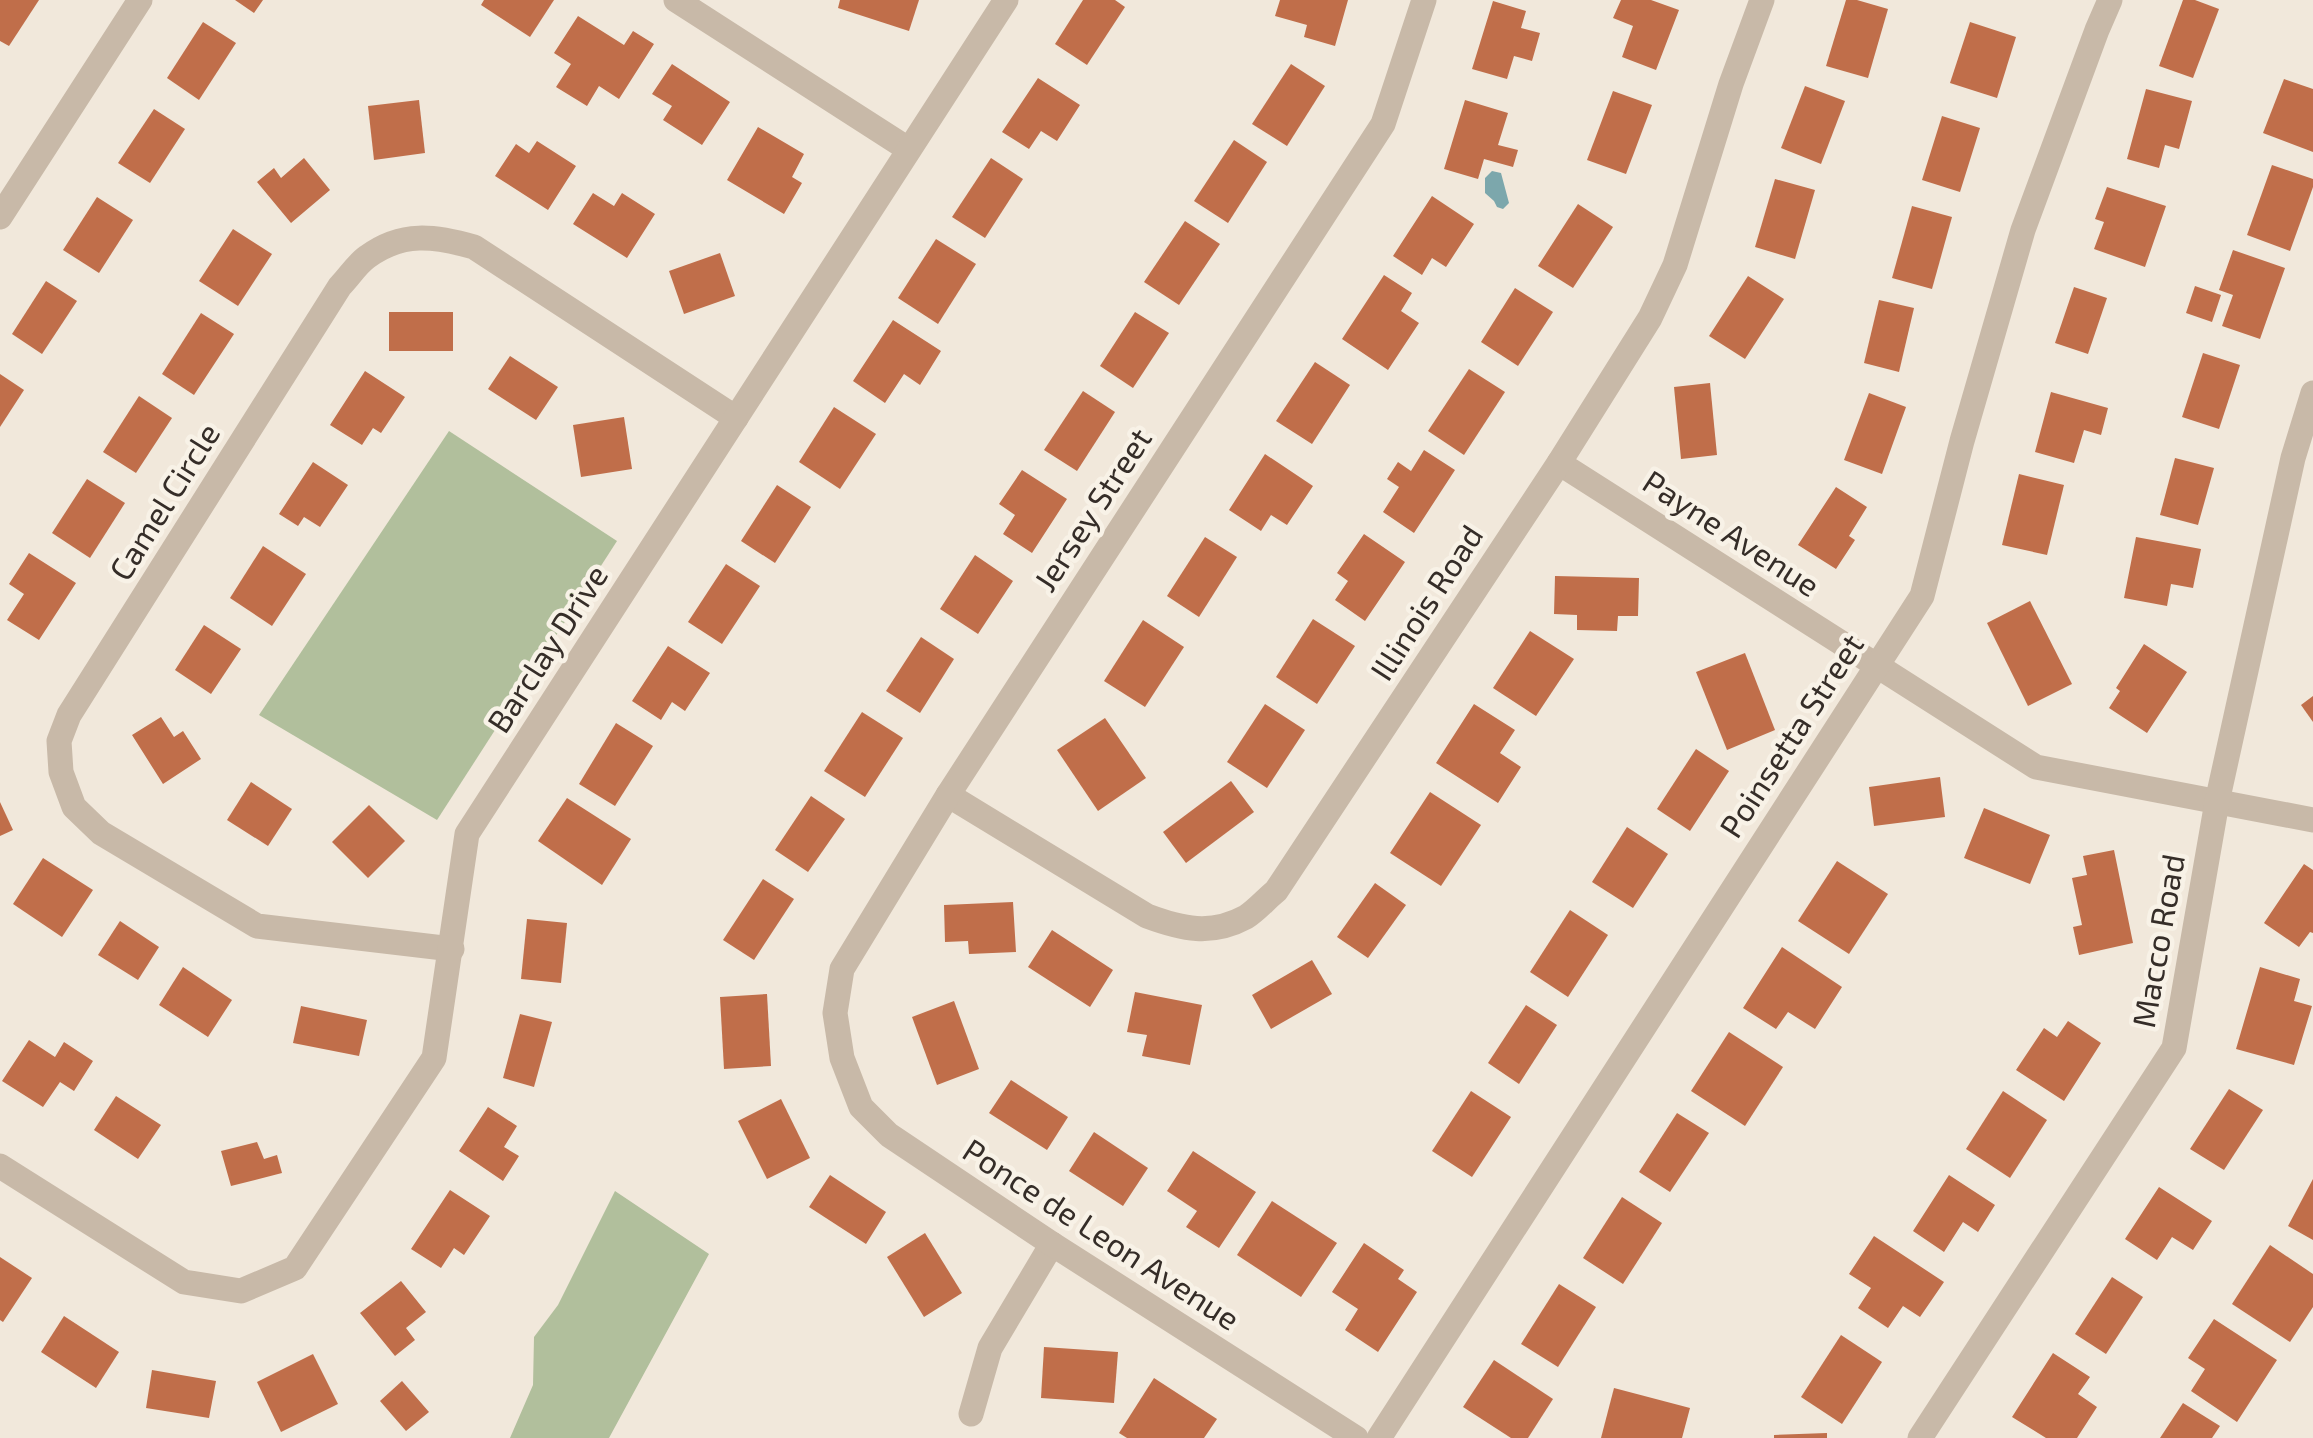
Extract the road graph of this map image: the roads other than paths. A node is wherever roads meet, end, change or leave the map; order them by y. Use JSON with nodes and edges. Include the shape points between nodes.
{"nodes":[{"id":1,"x":140,"y":0,"type":"edge"},
{"id":2,"x":676,"y":0,"type":"edge"},
{"id":3,"x":1006,"y":0,"type":"edge"},
{"id":4,"x":1424,"y":0,"type":"edge"},
{"id":5,"x":1762,"y":0,"type":"edge"},
{"id":6,"x":2110,"y":0,"type":"edge"},
{"id":7,"x":908,"y":149,"type":"junction"},
{"id":8,"x":0,"y":218,"type":"edge"},
{"id":9,"x":2313,"y":392,"type":"edge"},
{"id":10,"x":736,"y":418,"type":"junction"},
{"id":11,"x":1559,"y":462,"type":"junction"},
{"id":12,"x":1876,"y":665,"type":"junction"},
{"id":13,"x":948,"y":795,"type":"junction"},
{"id":14,"x":2217,"y":802,"type":"junction"},
{"id":15,"x":2313,"y":820,"type":"edge"},
{"id":16,"x":452,"y":948,"type":"junction"},
{"id":17,"x":842,"y":1058,"type":"joint"},
{"id":18,"x":0,"y":1166,"type":"edge"},
{"id":19,"x":1052,"y":1244,"type":"junction"},
{"id":20,"x":971,"y":1414,"type":"dead end"},
{"id":21,"x":1356,"y":1438,"type":"edge"},
{"id":22,"x":1379,"y":1438,"type":"edge"},
{"id":23,"x":1920,"y":1438,"type":"edge"}],
"edges":[{"from":1,"to":8,"type":"street"},
{"from":2,"to":7,"type":"street"},
{"from":3,"to":7,"type":"street","name":"Barclay Drive"},
{"from":4,"to":13,"type":"street","name":"Jersey Street","via":[[1382,124]]},
{"from":5,"to":11,"type":"street","name":"Illinois Road","via":[[1675,266]]},
{"from":6,"to":12,"type":"street","name":"Poinsetta Street","via":[[2023,230],[1922,596]]},
{"from":7,"to":10,"type":"street","name":"Barclay Drive"},
{"from":9,"to":14,"type":"street","name":"Macco Road"},
{"from":10,"to":16,"type":"street","name":"Barclay Drive","via":[[467,834]]},
{"from":10,"to":16,"type":"street","name":"Camel Circle","via":[[474,247],[402,238],[367,257],[340,286],[69,714],[59,741],[61,772],[74,806],[101,833],[257,926]]},
{"from":11,"to":12,"type":"street","name":"Payne Avenue"},
{"from":11,"to":13,"type":"street","name":"Illinois Road","via":[[1276,891],[1247,916],[1211,930],[1147,916]]},
{"from":12,"to":14,"type":"street","name":"Payne Avenue","via":[[2036,767]]},
{"from":12,"to":22,"type":"street","name":"Poinsetta Street"},
{"from":13,"to":17,"type":"street","name":"Jersey Street","via":[[842,969],[835,1012]]},
{"from":14,"to":15,"type":"street","name":"Payne Avenue"},
{"from":14,"to":23,"type":"street","name":"Macco Road","via":[[2174,1048]]},
{"from":16,"to":18,"type":"street","name":"Barclay Drive","via":[[434,1058],[295,1268],[241,1291],[184,1282]]},
{"from":17,"to":19,"type":"street","name":"Ponce de Leon Avenue","via":[[861,1106],[889,1135]]},
{"from":19,"to":20,"type":"street","via":[[990,1348]]},
{"from":19,"to":21,"type":"street","name":"Ponce de Leon Avenue"}]}
